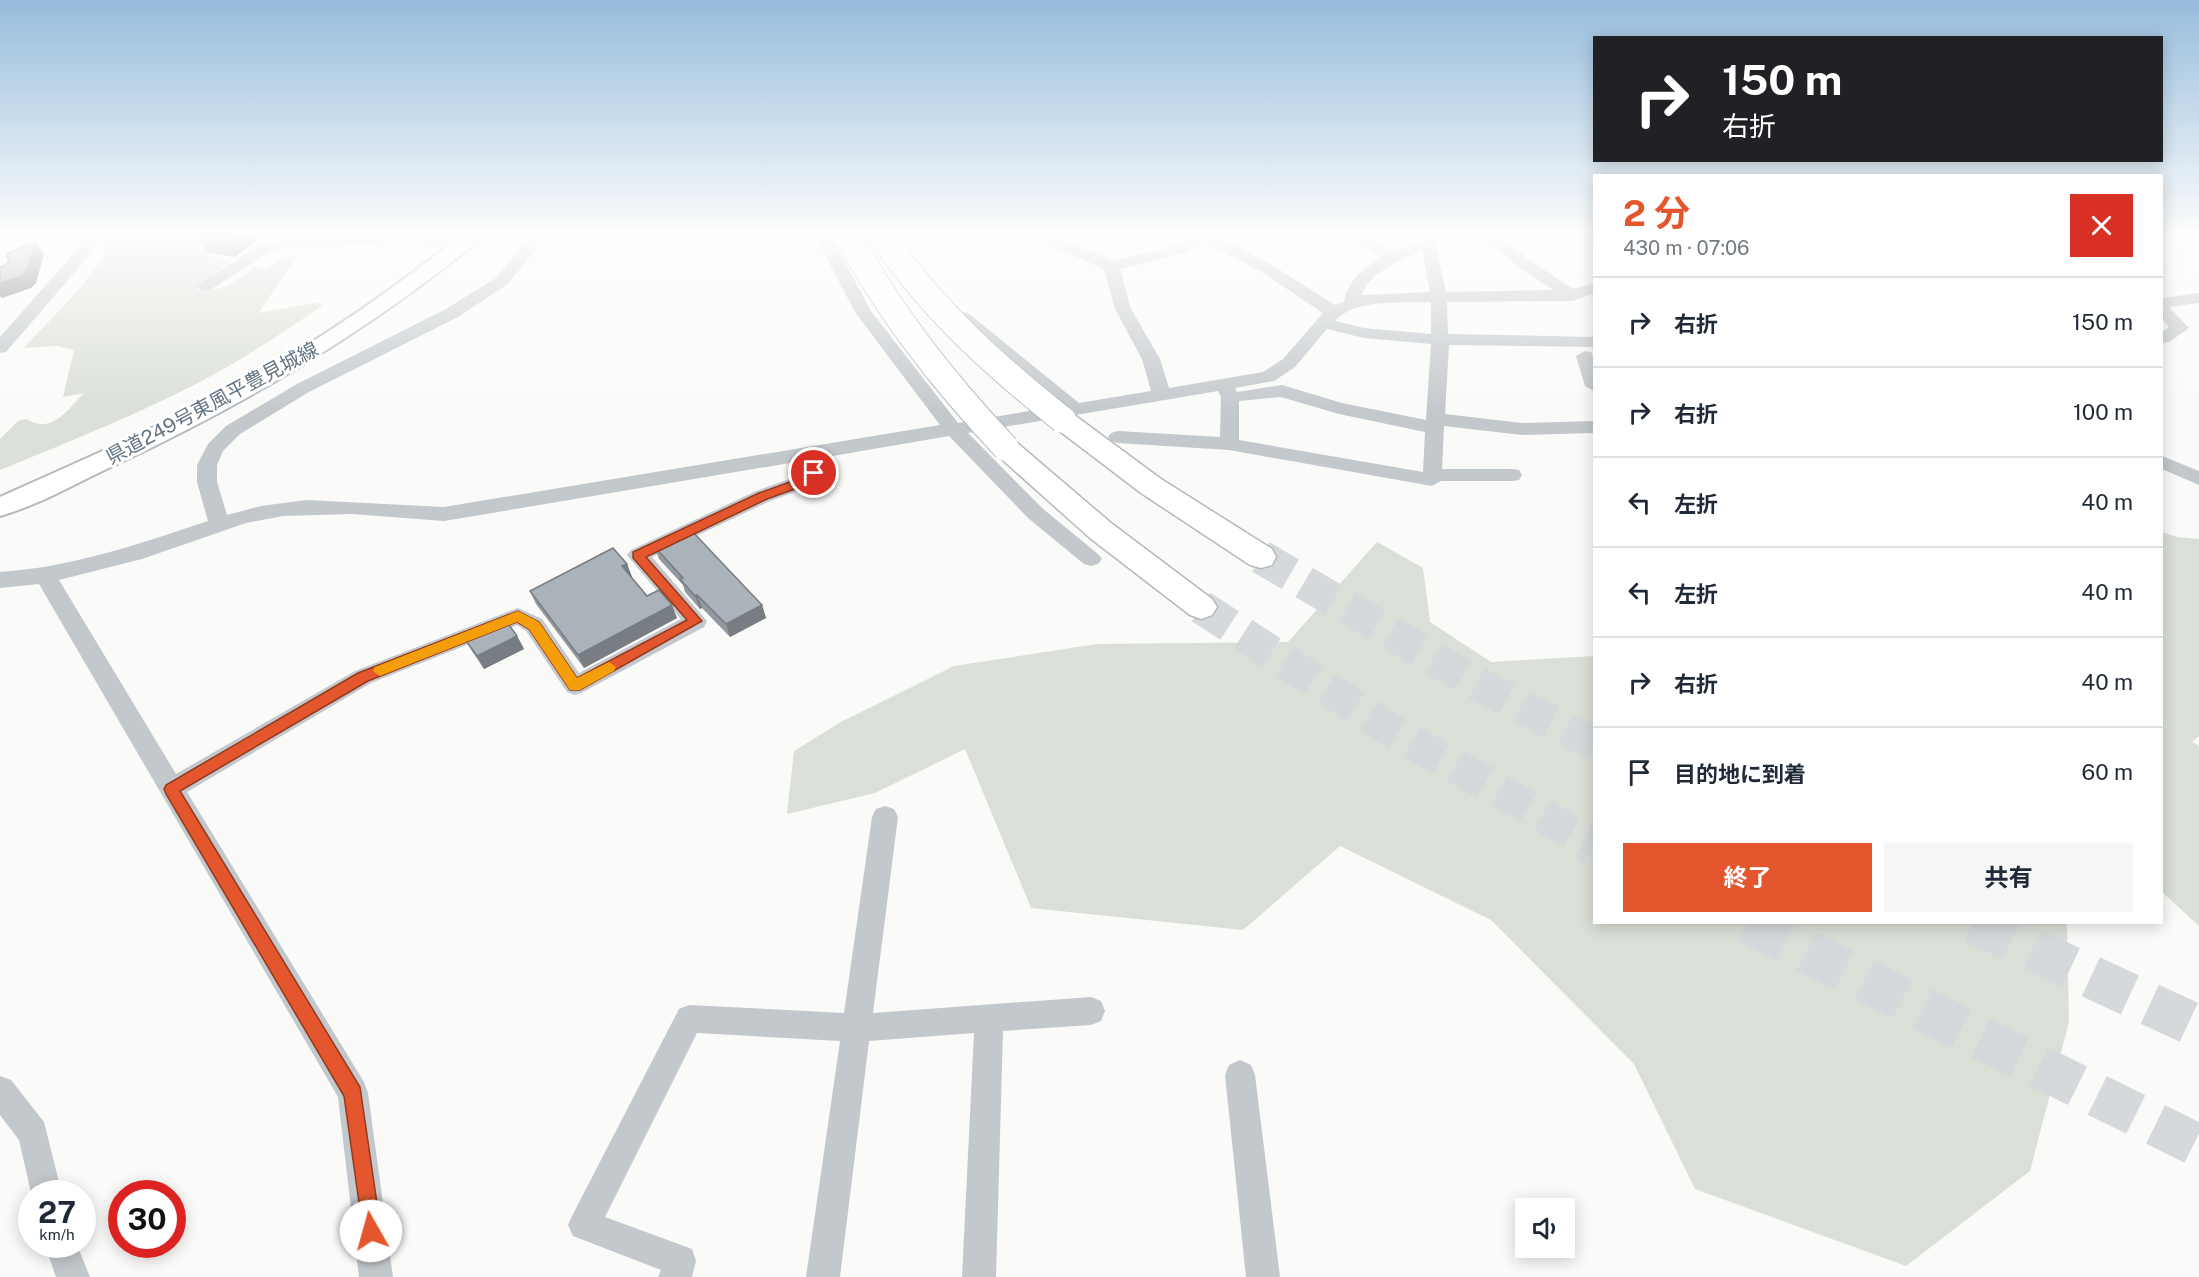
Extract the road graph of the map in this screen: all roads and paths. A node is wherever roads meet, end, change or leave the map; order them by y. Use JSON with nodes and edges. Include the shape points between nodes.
{"nodes":[{"id":1,"x":48,"y":294,"type":"edge"},
{"id":2,"x":372,"y":294,"type":"edge"},
{"id":3,"x":397,"y":294,"type":"edge"},
{"id":4,"x":482,"y":294,"type":"edge"},
{"id":5,"x":853,"y":294,"type":"edge"},
{"id":6,"x":880,"y":294,"type":"edge"},
{"id":7,"x":926,"y":294,"type":"edge"},
{"id":8,"x":935,"y":294,"type":"edge"},
{"id":9,"x":1119,"y":294,"type":"edge"},
{"id":10,"x":1298,"y":294,"type":"edge"},
{"id":11,"x":1355,"y":294,"type":"edge"},
{"id":12,"x":1439,"y":294,"type":"edge"},
{"id":13,"x":1575,"y":294,"type":"edge"},
{"id":14,"x":1570,"y":295,"type":"junction"},
{"id":15,"x":1439,"y":297,"type":"junction"},
{"id":16,"x":2197,"y":301,"type":"edge"},
{"id":17,"x":1593,"y":303,"type":"edge"},
{"id":18,"x":2163,"y":303,"type":"edge"},
{"id":19,"x":1352,"y":304,"type":"junction"},
{"id":20,"x":2163,"y":311,"type":"edge"},
{"id":21,"x":1328,"y":317,"type":"junction"},
{"id":22,"x":1440,"y":337,"type":"junction"},
{"id":23,"x":2163,"y":338,"type":"dead end"},
{"id":24,"x":0,"y":348,"type":"edge"},
{"id":25,"x":1590,"y":349,"type":"edge"},
{"id":26,"x":1593,"y":380,"type":"edge"},
{"id":27,"x":1227,"y":391,"type":"junction"},
{"id":28,"x":1162,"y":396,"type":"junction"},
{"id":29,"x":1069,"y":415,"type":"junction"},
{"id":30,"x":1435,"y":423,"type":"junction"},
{"id":31,"x":1593,"y":427,"type":"edge"},
{"id":32,"x":953,"y":429,"type":"junction"},
{"id":33,"x":1118,"y":437,"type":"dead end"},
{"id":34,"x":1229,"y":444,"type":"junction"},
{"id":35,"x":810,"y":452,"type":"junction"},
{"id":36,"x":2163,"y":462,"type":"edge"},
{"id":37,"x":1433,"y":475,"type":"junction"},
{"id":38,"x":1512,"y":475,"type":"dead end"},
{"id":39,"x":2199,"y":479,"type":"edge"},
{"id":40,"x":0,"y":488,"type":"edge"},
{"id":41,"x":0,"y":507,"type":"edge"},
{"id":42,"x":219,"y":523,"type":"junction"},
{"id":43,"x":1261,"y":557,"type":"tunnel mouth"},
{"id":44,"x":1091,"y":559,"type":"dead end"},
{"id":45,"x":45,"y":576,"type":"junction"},
{"id":46,"x":0,"y":580,"type":"edge"},
{"id":47,"x":1201,"y":607,"type":"tunnel mouth"},
{"id":48,"x":171,"y":789,"type":"junction"},
{"id":49,"x":885,"y":817,"type":"dead end"},
{"id":50,"x":1091,"y":1011,"type":"dead end"},
{"id":51,"x":989,"y":1018,"type":"junction"},
{"id":52,"x":855,"y":1028,"type":"junction"},
{"id":53,"x":1240,"y":1075,"type":"dead end"},
{"id":54,"x":0,"y":1091,"type":"edge"},
{"id":55,"x":43,"y":1180,"type":"edge"},
{"id":56,"x":66,"y":1258,"type":"edge"},
{"id":57,"x":73,"y":1277,"type":"edge"},
{"id":58,"x":376,"y":1277,"type":"edge"},
{"id":59,"x":675,"y":1277,"type":"edge"},
{"id":60,"x":823,"y":1277,"type":"edge"},
{"id":61,"x":979,"y":1277,"type":"edge"},
{"id":62,"x":1263,"y":1277,"type":"edge"}],
"edges":[{"from":1,"to":24,"type":"street"},
{"from":2,"to":40,"type":"main road","name":"県道249号東風平豊見城線","via":[[228,383]]},
{"from":3,"to":41,"type":"main road","name":"県道249号東風平豊見城線","via":[[286,367],[203,412]]},
{"from":4,"to":42,"type":"street","via":[[452,313],[303,388],[233,430],[215,448],[207,465],[207,482]]},
{"from":5,"to":32,"type":"street","via":[[863,312]]},
{"from":6,"to":47,"type":"highway","bridge":true,"via":[[907,336],[1006,448],[1078,512]]},
{"from":7,"to":29,"type":"highway","bridge":true,"via":[[1018,384]]},
{"from":8,"to":29,"type":"street"},
{"from":9,"to":28,"type":"street","via":[[1151,359]]},
{"from":10,"to":21,"type":"street"},
{"from":11,"to":19,"type":"street"},
{"from":12,"to":15,"type":"street"},
{"from":13,"to":14,"type":"street"},
{"from":14,"to":15,"type":"street"},
{"from":14,"to":17,"type":"street"},
{"from":15,"to":19,"type":"street","via":[[1369,298]]},
{"from":15,"to":22,"type":"street"},
{"from":16,"to":18,"type":"street"},
{"from":19,"to":21,"type":"street"},
{"from":20,"to":23,"type":"street","via":[[2180,328]]},
{"from":21,"to":22,"type":"street","via":[[1364,333],[1418,339]]},
{"from":21,"to":27,"type":"street","via":[[1289,363],[1268,377]]},
{"from":22,"to":25,"type":"street"},
{"from":22,"to":30,"type":"street"},
{"from":25,"to":26,"type":"street"},
{"from":27,"to":28,"type":"street"},
{"from":27,"to":30,"type":"street","via":[[1282,391],[1339,408]]},
{"from":27,"to":34,"type":"street"},
{"from":28,"to":29,"type":"street"},
{"from":29,"to":32,"type":"street"},
{"from":29,"to":43,"type":"highway","via":[[1151,486]]},
{"from":30,"to":31,"type":"street","via":[[1522,429]]},
{"from":30,"to":37,"type":"street"},
{"from":32,"to":35,"type":"street"},
{"from":32,"to":44,"type":"street","via":[[1035,513]]},
{"from":33,"to":34,"type":"street"},
{"from":34,"to":37,"type":"street","via":[[1376,472],[1432,480]]},
{"from":35,"to":42,"type":"street","via":[[444,514],[322,508],[263,512]]},
{"from":35,"to":48,"type":"street","via":[[814,473],[802,482],[763,496],[638,555],[696,621],[575,686],[534,625],[518,616],[363,677]]},
{"from":36,"to":39,"type":"street"},
{"from":37,"to":38,"type":"street"},
{"from":42,"to":45,"type":"street","via":[[135,554]]},
{"from":45,"to":46,"type":"street"},
{"from":45,"to":48,"type":"street"},
{"from":48,"to":58,"type":"street","via":[[353,1094]]},
{"from":49,"to":52,"type":"street"},
{"from":50,"to":51,"type":"street"},
{"from":51,"to":52,"type":"street"},
{"from":51,"to":61,"type":"street"},
{"from":52,"to":59,"type":"street","via":[[689,1018],[584,1225],[680,1261]]},
{"from":52,"to":60,"type":"street"},
{"from":53,"to":62,"type":"street"},
{"from":54,"to":55,"type":"street","via":[[33,1133]]},
{"from":56,"to":57,"type":"street"}]}
